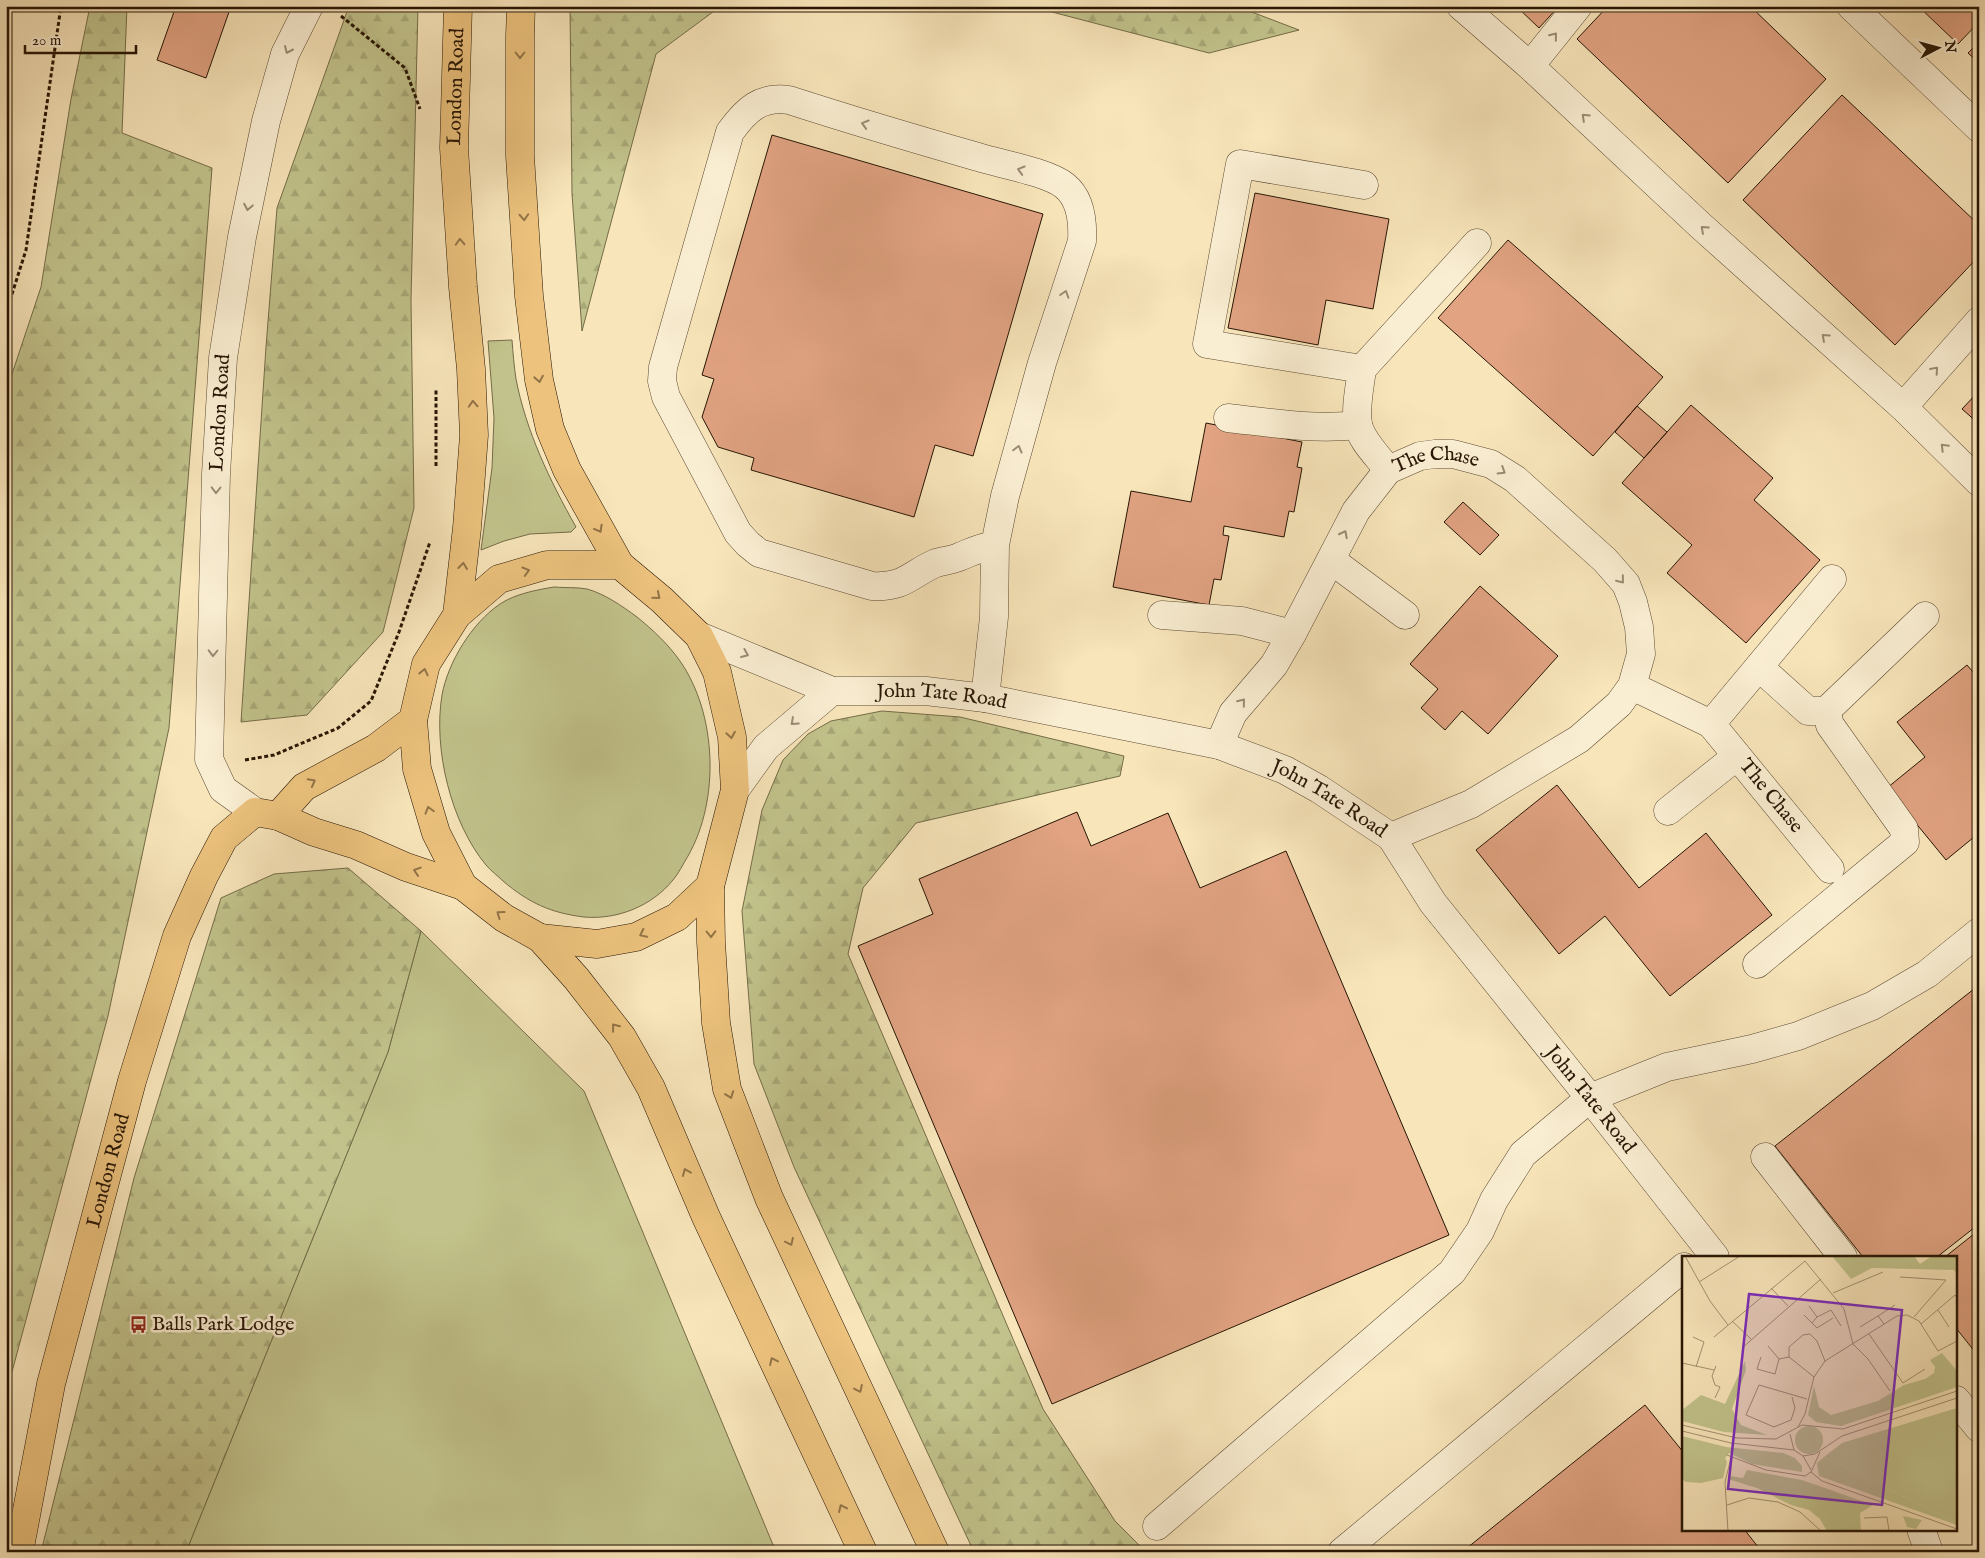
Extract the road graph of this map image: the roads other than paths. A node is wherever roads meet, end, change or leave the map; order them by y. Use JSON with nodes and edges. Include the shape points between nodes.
{"nodes":[{"id":1,"x":458,"y":6,"type":"edge"},
{"id":2,"x":522,"y":6,"type":"edge"},
{"id":3,"x":1461,"y":6,"type":"edge"},
{"id":4,"x":1578,"y":6,"type":"edge"},
{"id":5,"x":1851,"y":6,"type":"edge"},
{"id":6,"x":322,"y":9,"type":"edge"},
{"id":7,"x":1530,"y":66,"type":"junction"},
{"id":8,"x":1979,"y":128,"type":"edge"},
{"id":9,"x":1364,"y":185,"type":"dead end"},
{"id":10,"x":1477,"y":243,"type":"dead end"},
{"id":11,"x":1979,"y":321,"type":"edge"},
{"id":12,"x":1362,"y":368,"type":"junction"},
{"id":13,"x":1903,"y":407,"type":"junction"},
{"id":14,"x":1228,"y":418,"type":"dead end"},
{"id":15,"x":1358,"y":425,"type":"junction"},
{"id":16,"x":1388,"y":470,"type":"junction"},
{"id":17,"x":1979,"y":482,"type":"edge"},
{"id":18,"x":995,"y":545,"type":"junction"},
{"id":19,"x":1331,"y":560,"type":"junction"},
{"id":20,"x":620,"y":565,"type":"junction"},
{"id":21,"x":1832,"y":579,"type":"dead end"},
{"id":22,"x":457,"y":615,"type":"junction"},
{"id":23,"x":1162,"y":615,"type":"dead end"},
{"id":24,"x":1405,"y":615,"type":"dead end"},
{"id":25,"x":1925,"y":616,"type":"dead end"},
{"id":26,"x":1292,"y":634,"type":"junction"},
{"id":27,"x":699,"y":636,"type":"junction"},
{"id":28,"x":1759,"y":667,"type":"junction"},
{"id":29,"x":1632,"y":686,"type":"junction"},
{"id":30,"x":832,"y":691,"type":"junction"},
{"id":31,"x":985,"y":698,"type":"junction"},
{"id":32,"x":1826,"y":712,"type":"junction"},
{"id":33,"x":413,"y":720,"type":"junction"},
{"id":34,"x":1711,"y":724,"type":"junction"},
{"id":35,"x":1219,"y":745,"type":"junction"},
{"id":36,"x":1738,"y":756,"type":"junction"},
{"id":37,"x":735,"y":790,"type":"junction"},
{"id":38,"x":1668,"y":811,"type":"dead end"},
{"id":39,"x":266,"y":814,"type":"junction"},
{"id":40,"x":1392,"y":837,"type":"junction"},
{"id":41,"x":1830,"y":869,"type":"dead end"},
{"id":42,"x":463,"y":886,"type":"junction"},
{"id":43,"x":710,"y":886,"type":"junction"},
{"id":44,"x":1979,"y":932,"type":"edge"},
{"id":45,"x":540,"y":938,"type":"junction"},
{"id":46,"x":1758,"y":964,"type":"dead end"},
{"id":47,"x":1590,"y":1098,"type":"junction"},
{"id":48,"x":1765,"y":1157,"type":"dead end"},
{"id":49,"x":1706,"y":1254,"type":"edge"},
{"id":50,"x":1842,"y":1256,"type":"edge"},
{"id":51,"x":1682,"y":1269,"type":"edge"},
{"id":52,"x":1958,"y":1402,"type":"edge"},
{"id":53,"x":1979,"y":1428,"type":"edge"},
{"id":54,"x":1157,"y":1526,"type":"dead end"},
{"id":55,"x":1921,"y":1530,"type":"edge"},
{"id":56,"x":19,"y":1552,"type":"edge"},
{"id":57,"x":863,"y":1552,"type":"edge"},
{"id":58,"x":935,"y":1552,"type":"edge"},
{"id":59,"x":1342,"y":1552,"type":"edge"},
{"id":60,"x":1929,"y":1552,"type":"edge"}],
"edges":[{"from":22,"to":1,"type":"main road","name":"London Road","one_way":true,"via":[[474,435],[454,148]]},
{"from":2,"to":20,"type":"main road","one_way":true,"via":[[520,156],[531,324],[539,380],[550,429],[567,470]]},
{"from":3,"to":7,"type":"street"},
{"from":7,"to":4,"type":"street","one_way":true},
{"from":5,"to":8,"type":"street"},
{"from":6,"to":39,"type":"street","name":"London Road","one_way":true,"via":[[285,54],[266,121],[242,237],[223,358],[216,474],[209,759],[223,789]]},
{"from":13,"to":7,"type":"street","one_way":true,"via":[[1701,226]]},
{"from":9,"to":12,"type":"street","via":[[1240,164],[1207,344]]},
{"from":10,"to":12,"type":"street"},
{"from":13,"to":11,"type":"street","one_way":true},
{"from":12,"to":15,"type":"street"},
{"from":17,"to":13,"type":"street","one_way":true},
{"from":14,"to":15,"type":"street","via":[[1308,428]]},
{"from":15,"to":16,"type":"street"},
{"from":19,"to":16,"type":"street","name":"The Chase","one_way":true,"via":[[1356,511]]},
{"from":16,"to":29,"type":"street","name":"The Chase","one_way":true,"via":[[1420,456],[1453,454],[1491,464],[1515,479],[1605,560],[1626,584],[1634,602],[1641,654]]},
{"from":18,"to":18,"type":"street","one_way":true,"via":[[1042,363],[1082,242],[1083,222],[1077,202],[1065,186],[1045,176],[789,100],[779,98],[761,102],[743,113],[730,132],[663,367],[666,397],[738,533],[759,553],[885,587],[902,583],[936,564],[974,549]]},
{"from":18,"to":31,"type":"street","via":[[994,617]]},
{"from":19,"to":24,"type":"street"},
{"from":19,"to":26,"type":"street","name":"The Chase"},
{"from":22,"to":20,"type":"main road","one_way":true,"via":[[499,579],[547,565]]},
{"from":20,"to":27,"type":"main road","one_way":true},
{"from":21,"to":28,"type":"street"},
{"from":33,"to":22,"type":"main road","one_way":true,"via":[[426,664]]},
{"from":23,"to":26,"type":"street","via":[[1242,621]]},
{"from":25,"to":32,"type":"street"},
{"from":35,"to":26,"type":"street","name":"The Chase","one_way":true,"via":[[1233,713],[1274,665]]},
{"from":27,"to":30,"type":"street","one_way":true},
{"from":27,"to":37,"type":"main road","one_way":true,"via":[[717,672],[732,737]]},
{"from":28,"to":32,"type":"street","via":[[1808,711]]},
{"from":28,"to":34,"type":"street"},
{"from":29,"to":34,"type":"street","name":"The Chase"},
{"from":29,"to":40,"type":"street","name":"The Chase","via":[[1619,704],[1579,739],[1471,804]]},
{"from":30,"to":31,"type":"street","name":"John Tate Road","via":[[926,691]]},
{"from":30,"to":37,"type":"street","one_way":true,"via":[[766,747]]},
{"from":31,"to":35,"type":"street","name":"John Tate Road"},
{"from":32,"to":46,"type":"street","via":[[1830,725],[1904,829],[1905,842]]},
{"from":39,"to":33,"type":"main road","one_way":true,"via":[[304,786],[376,748]]},
{"from":42,"to":33,"type":"main road","one_way":true,"via":[[436,832],[417,769]]},
{"from":34,"to":36,"type":"street","name":"The Chase"},
{"from":35,"to":40,"type":"street","name":"John Tate Road","via":[[1285,770]]},
{"from":36,"to":38,"type":"street"},
{"from":36,"to":41,"type":"street","name":"The Chase"},
{"from":37,"to":43,"type":"main road"},
{"from":42,"to":39,"type":"main road","one_way":true},
{"from":39,"to":56,"type":"main road","name":"London Road","via":[[224,838],[178,936],[132,1081],[51,1384]]},
{"from":40,"to":47,"type":"street","name":"John Tate Road","via":[[1433,903]]},
{"from":45,"to":42,"type":"main road","one_way":true,"via":[[504,918]]},
{"from":43,"to":45,"type":"main road","one_way":true,"via":[[677,916],[636,937],[597,944]]},
{"from":43,"to":58,"type":"main road","one_way":true,"via":[[716,1023],[727,1089],[769,1198]]},
{"from":44,"to":47,"type":"street","via":[[1928,974],[1872,1006],[1789,1039],[1667,1067]]},
{"from":57,"to":45,"type":"main road","one_way":true,"via":[[706,1217],[651,1088],[622,1037]]},
{"from":47,"to":49,"type":"street","name":"John Tate Road"},
{"from":47,"to":54,"type":"street","via":[[1523,1154],[1494,1200],[1480,1231],[1452,1272]]},
{"from":48,"to":50,"type":"street"},
{"from":51,"to":59,"type":"street"},
{"from":52,"to":53,"type":"street"},
{"from":55,"to":60,"type":"street"}]}
